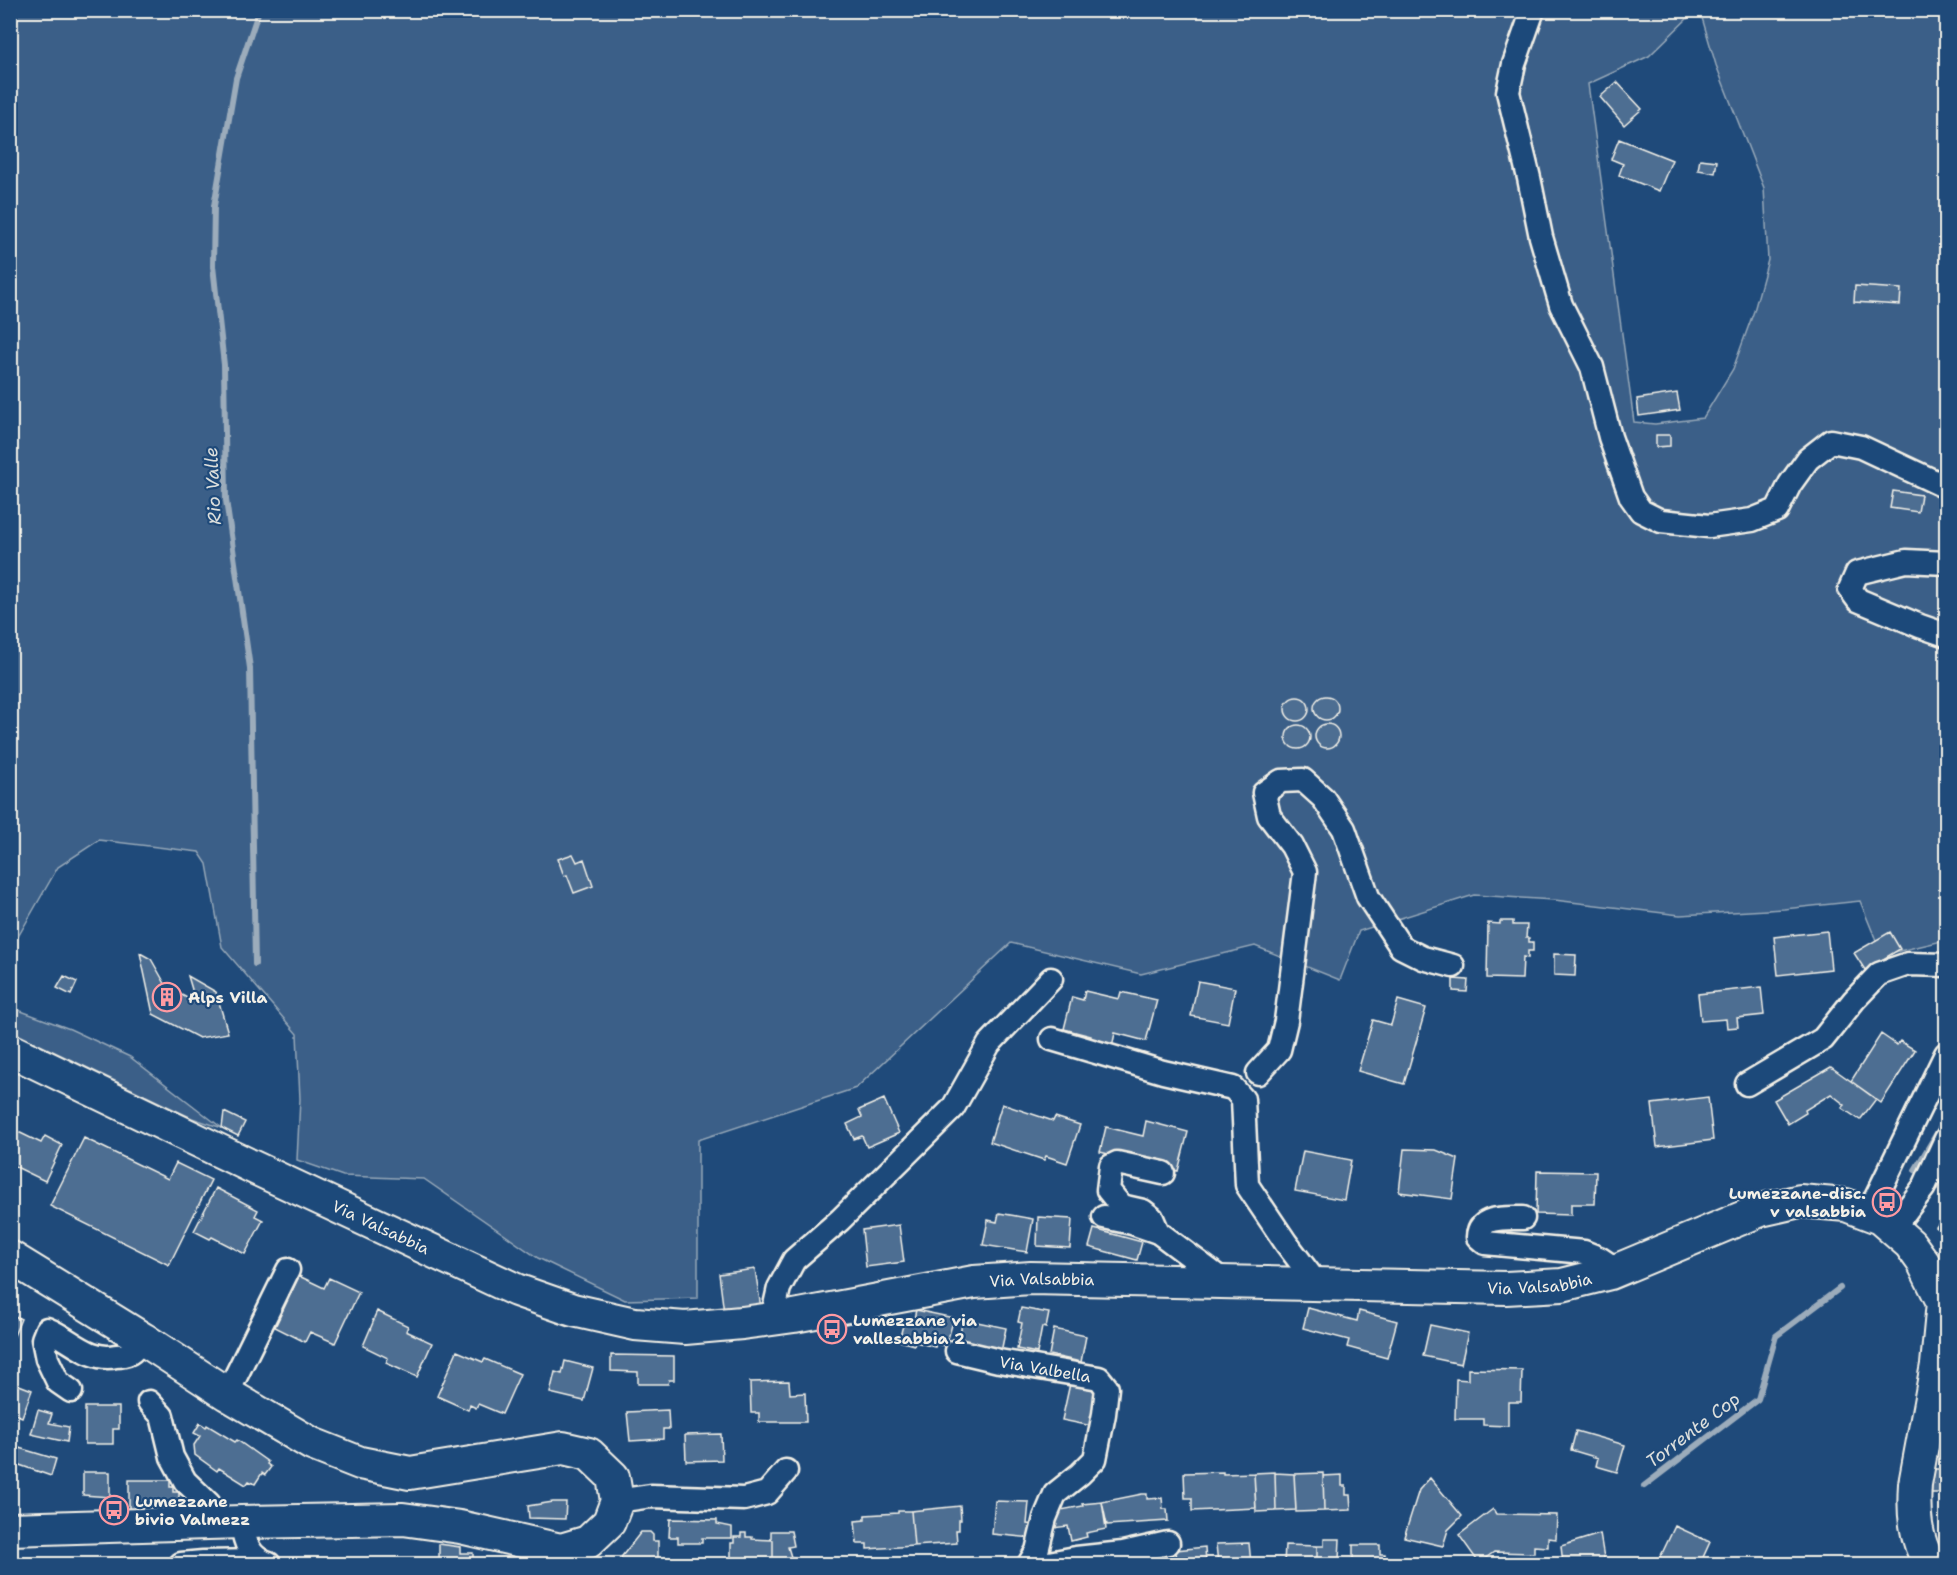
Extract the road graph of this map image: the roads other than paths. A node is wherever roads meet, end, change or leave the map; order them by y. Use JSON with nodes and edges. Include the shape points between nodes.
{"nodes":[{"id":1,"x":1533,"y":10,"type":"edge"},
{"id":2,"x":1947,"y":487,"type":"edge"},
{"id":3,"x":1947,"y":563,"type":"edge"},
{"id":4,"x":1947,"y":635,"type":"edge"},
{"id":5,"x":1947,"y":965,"type":"edge"},
{"id":6,"x":1454,"y":966,"type":"dead end"},
{"id":7,"x":1051,"y":979,"type":"dead end"},
{"id":8,"x":1052,"y":1039,"type":"dead end"},
{"id":9,"x":1262,"y":1044,"type":"dead end"},
{"id":10,"x":10,"y":1050,"type":"edge"},
{"id":11,"x":1947,"y":1054,"type":"edge"},
{"id":12,"x":1258,"y":1073,"type":"junction"},
{"id":13,"x":1746,"y":1084,"type":"dead end"},
{"id":14,"x":1245,"y":1138,"type":"junction"},
{"id":15,"x":1947,"y":1139,"type":"edge"},
{"id":16,"x":1163,"y":1173,"type":"dead end"},
{"id":17,"x":1104,"y":1216,"type":"dead end"},
{"id":18,"x":1524,"y":1218,"type":"dead end"},
{"id":19,"x":1881,"y":1220,"type":"junction"},
{"id":20,"x":1158,"y":1232,"type":"junction"},
{"id":21,"x":10,"y":1257,"type":"edge"},
{"id":22,"x":288,"y":1270,"type":"dead end"},
{"id":23,"x":1617,"y":1270,"type":"junction"},
{"id":24,"x":1225,"y":1282,"type":"junction"},
{"id":25,"x":1317,"y":1284,"type":"junction"},
{"id":26,"x":1945,"y":1300,"type":"edge"},
{"id":27,"x":772,"y":1319,"type":"junction"},
{"id":28,"x":143,"y":1339,"type":"junction"},
{"id":29,"x":957,"y":1351,"type":"dead end"},
{"id":30,"x":71,"y":1391,"type":"dead end"},
{"id":31,"x":227,"y":1394,"type":"junction"},
{"id":32,"x":149,"y":1402,"type":"dead end"},
{"id":33,"x":786,"y":1471,"type":"dead end"},
{"id":34,"x":617,"y":1501,"type":"junction"},
{"id":35,"x":227,"y":1522,"type":"junction"},
{"id":36,"x":10,"y":1529,"type":"edge"},
{"id":37,"x":1168,"y":1543,"type":"dead end"},
{"id":38,"x":265,"y":1563,"type":"edge"},
{"id":39,"x":181,"y":1564,"type":"edge"},
{"id":40,"x":1029,"y":1564,"type":"edge"},
{"id":41,"x":1043,"y":1564,"type":"edge"},
{"id":42,"x":1930,"y":1564,"type":"edge"}],
"edges":[{"from":1,"to":2,"type":"street","via":[[1508,92],[1514,120],[1561,305],[1592,367],[1610,437],[1631,497],[1641,511],[1661,521],[1709,526],[1752,520],[1777,510],[1808,459],[1832,441],[1861,447]]},
{"from":3,"to":4,"type":"street","via":[[1906,561],[1857,573],[1850,589],[1858,600]]},
{"from":5,"to":13,"type":"street","via":[[1908,964],[1879,974],[1822,1039]]},
{"from":6,"to":12,"type":"street","via":[[1401,947],[1368,897],[1344,829],[1323,798],[1304,780],[1281,781],[1264,793],[1269,816],[1292,846],[1305,872],[1286,1021],[1278,1050]]},
{"from":7,"to":27,"type":"street","via":[[989,1044],[953,1108],[794,1260],[778,1288]]},
{"from":8,"to":14,"type":"street","via":[[1233,1088],[1243,1099]]},
{"from":9,"to":12,"type":"street"},
{"from":10,"to":27,"type":"main road","name":"Via Valsabbia","via":[[516,1290],[573,1310],[635,1324],[685,1328]]},
{"from":11,"to":19,"type":"street"},
{"from":12,"to":14,"type":"street"},
{"from":14,"to":25,"type":"street","via":[[1247,1185]]},
{"from":15,"to":19,"type":"street","via":[[1924,1187]]},
{"from":16,"to":20,"type":"street","via":[[1117,1163],[1109,1173],[1108,1190],[1121,1206],[1143,1211],[1152,1218]]},
{"from":17,"to":20,"type":"street"},
{"from":18,"to":23,"type":"street","name":"Via Valsabbia","via":[[1485,1223],[1478,1237],[1485,1242],[1584,1252]]},
{"from":19,"to":23,"type":"main road","name":"Via Valsabbia","via":[[1846,1205],[1800,1201],[1761,1210]]},
{"from":19,"to":26,"type":"main road","via":[[1910,1244]]},
{"from":20,"to":24,"type":"street"},
{"from":21,"to":28,"type":"main road"},
{"from":22,"to":31,"type":"street"},
{"from":23,"to":25,"type":"main road","name":"Via Valsabbia","via":[[1562,1285],[1506,1288]]},
{"from":24,"to":25,"type":"main road","name":"Via Valsabbia"},
{"from":24,"to":27,"type":"main road","name":"Via Valsabbia","via":[[1030,1278],[974,1282]]},
{"from":26,"to":42,"type":"main road","via":[[1915,1484],[1915,1522]]},
{"from":28,"to":30,"type":"street","via":[[129,1354],[108,1358],[76,1347],[61,1334],[47,1329],[43,1339],[47,1359],[58,1382]]},
{"from":28,"to":31,"type":"main road"},
{"from":29,"to":40,"type":"street","name":"Via Valbella","via":[[1099,1378],[1107,1388],[1095,1459],[1055,1494]]},
{"from":31,"to":34,"type":"main road","via":[[312,1444],[360,1463],[410,1473],[563,1448],[589,1454],[613,1477]]},
{"from":32,"to":35,"type":"street","via":[[162,1416],[171,1457],[185,1481]]},
{"from":33,"to":34,"type":"street","via":[[767,1493],[744,1499],[651,1496]]},
{"from":34,"to":35,"type":"main road","via":[[609,1522],[588,1542],[561,1550],[460,1527],[403,1519]]},
{"from":35,"to":36,"type":"main road"},
{"from":35,"to":38,"type":"street"},
{"from":37,"to":41,"type":"street"},
{"from":38,"to":39,"type":"street"}]}
